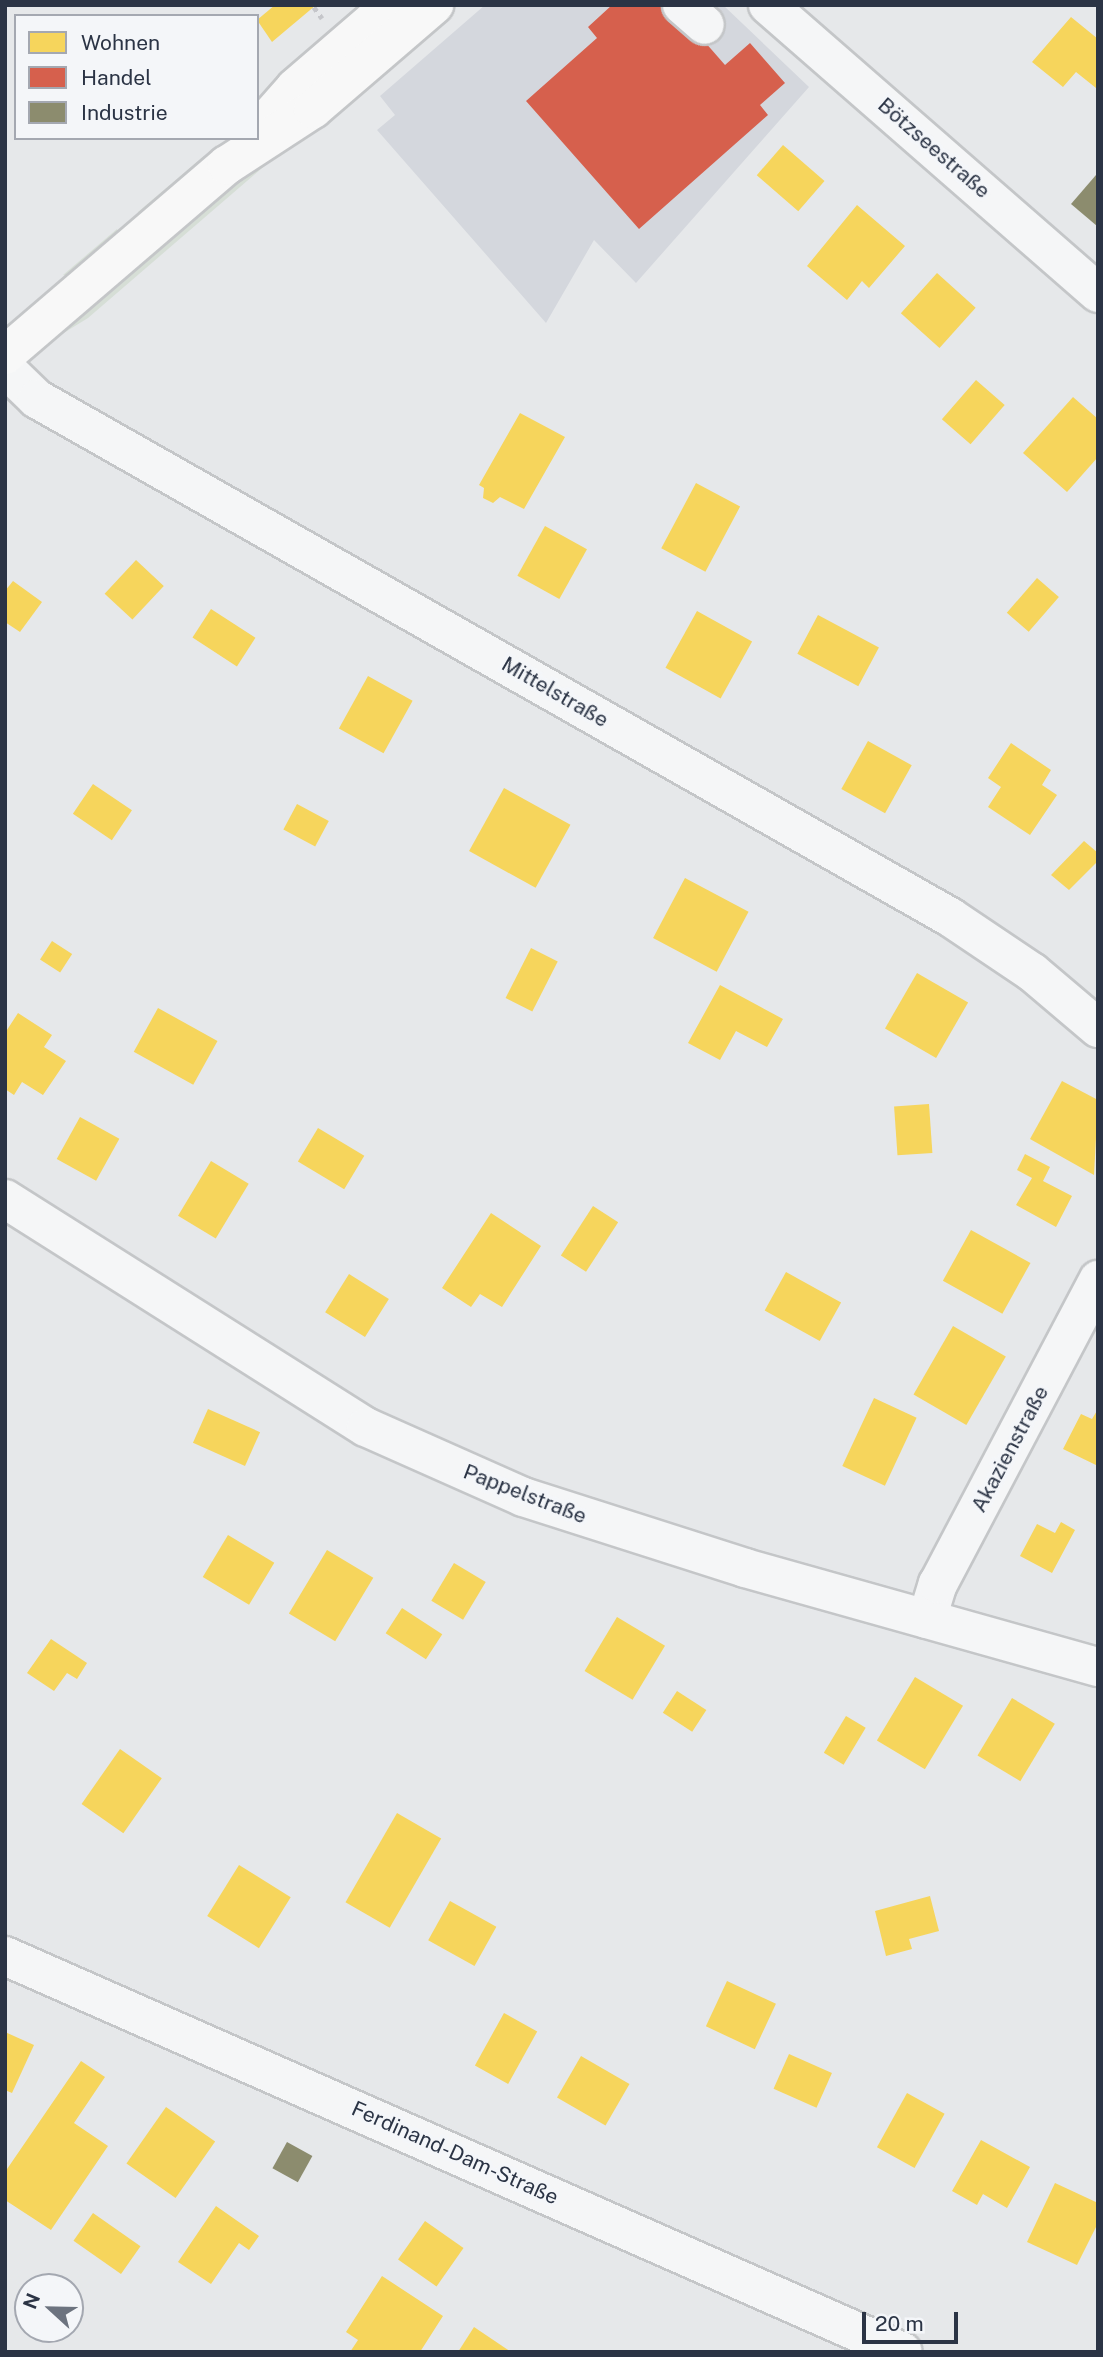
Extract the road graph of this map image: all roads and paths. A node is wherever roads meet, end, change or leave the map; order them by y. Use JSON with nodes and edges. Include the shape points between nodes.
{"nodes":[{"id":1,"x":434,"y":5,"type":"edge"},
{"id":2,"x":768,"y":5,"type":"edge"},
{"id":3,"x":379,"y":18,"type":"edge"},
{"id":4,"x":259,"y":128,"type":"edge"},
{"id":5,"x":239,"y":152,"type":"edge"},
{"id":6,"x":1098,"y":293,"type":"edge"},
{"id":7,"x":5,"y":355,"type":"edge"},
{"id":8,"x":5,"y":368,"type":"edge"},
{"id":9,"x":1098,"y":1028,"type":"edge"},
{"id":10,"x":5,"y":1199,"type":"edge"},
{"id":11,"x":1098,"y":1280,"type":"edge"},
{"id":12,"x":927,"y":1619,"type":"junction"},
{"id":13,"x":1098,"y":1667,"type":"edge"},
{"id":14,"x":5,"y":1956,"type":"edge"},
{"id":15,"x":903,"y":2352,"type":"edge"}],
"edges":[{"from":1,"to":3,"type":"main road"},
{"from":2,"to":6,"type":"street","name":"Bötzseestraße"},
{"from":3,"to":4,"type":"main road","via":[[295,88]]},
{"from":3,"to":5,"type":"main road","via":[[313,109]]},
{"from":5,"to":7,"type":"main road"},
{"from":8,"to":9,"type":"street","name":"Mittelstraße","via":[[37,399],[950,917],[1032,972]]},
{"from":10,"to":12,"type":"street","name":"Pappelstraße","via":[[321,1401],[421,1452],[591,1521]]},
{"from":11,"to":12,"type":"street","name":"Akazienstraße","via":[[938,1584]]},
{"from":12,"to":13,"type":"street","name":"Pappelstraße"},
{"from":14,"to":15,"type":"street","name":"Ferdinand-Dam-Straße"}]}
